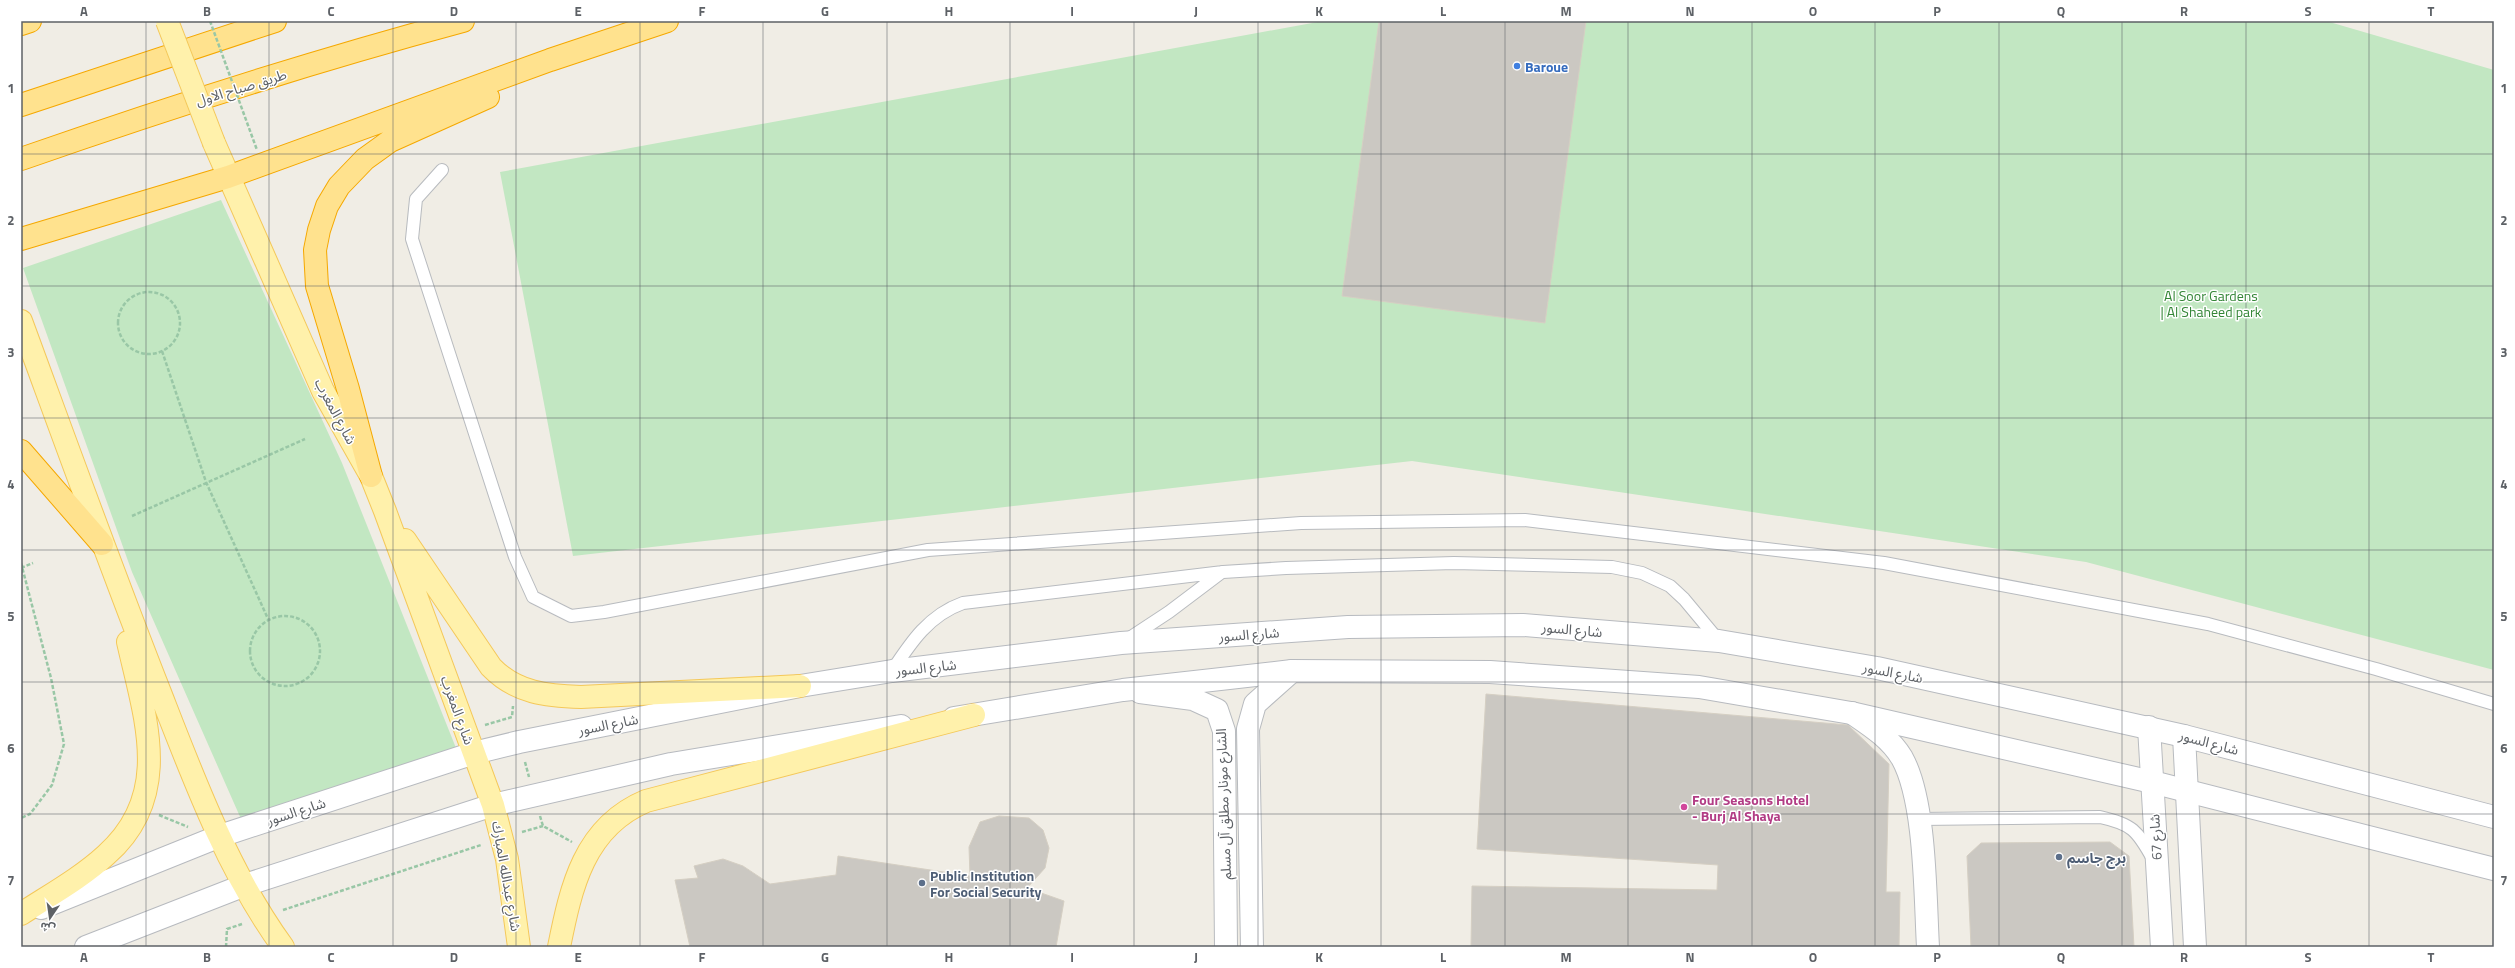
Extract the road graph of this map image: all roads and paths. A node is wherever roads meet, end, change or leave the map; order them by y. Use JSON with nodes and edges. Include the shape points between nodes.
{"nodes":[{"id":1,"x":30,"y":21,"type":"edge"},
{"id":2,"x":167,"y":21,"type":"edge"},
{"id":3,"x":210,"y":21,"type":"edge"},
{"id":4,"x":275,"y":21,"type":"edge"},
{"id":5,"x":463,"y":21,"type":"edge"},
{"id":6,"x":667,"y":21,"type":"edge"},
{"id":7,"x":21,"y":24,"type":"edge"},
{"id":8,"x":550,"y":60,"type":"junction"},
{"id":9,"x":21,"y":105,"type":"edge"},
{"id":10,"x":257,"y":150,"type":"dead end"},
{"id":11,"x":21,"y":159,"type":"edge"},
{"id":12,"x":442,"y":170,"type":"dead end"},
{"id":13,"x":228,"y":177,"type":"junction"},
{"id":14,"x":21,"y":239,"type":"edge"},
{"id":15,"x":21,"y":321,"type":"edge"},
{"id":16,"x":162,"y":351,"type":"junction"},
{"id":17,"x":305,"y":439,"type":"dead end"},
{"id":18,"x":21,"y":451,"type":"edge"},
{"id":19,"x":371,"y":476,"type":"junction"},
{"id":20,"x":206,"y":482,"type":"junction"},
{"id":21,"x":385,"y":511,"type":"junction"},
{"id":22,"x":132,"y":516,"type":"dead end"},
{"id":23,"x":102,"y":544,"type":"junction"},
{"id":24,"x":21,"y":563,"type":"edge"},
{"id":25,"x":33,"y":563,"type":"dead end"},
{"id":26,"x":22,"y":568,"type":"edge"},
{"id":27,"x":112,"y":571,"type":"junction"},
{"id":28,"x":1223,"y":572,"type":"junction"},
{"id":29,"x":268,"y":621,"type":"junction"},
{"id":30,"x":1719,"y":642,"type":"junction"},
{"id":31,"x":1121,"y":643,"type":"junction"},
{"id":32,"x":892,"y":671,"type":"junction"},
{"id":33,"x":1292,"y":671,"type":"junction"},
{"id":34,"x":515,"y":685,"type":"junction"},
{"id":35,"x":800,"y":686,"type":"junction"},
{"id":36,"x":1123,"y":690,"type":"junction"},
{"id":37,"x":2494,"y":704,"type":"edge"},
{"id":38,"x":1851,"y":713,"type":"junction"},
{"id":39,"x":974,"y":715,"type":"junction"},
{"id":40,"x":2149,"y":727,"type":"junction"},
{"id":41,"x":466,"y":731,"type":"junction"},
{"id":42,"x":2184,"y":736,"type":"junction"},
{"id":43,"x":474,"y":753,"type":"junction"},
{"id":44,"x":2152,"y":782,"type":"junction"},
{"id":45,"x":2188,"y":791,"type":"junction"},
{"id":46,"x":493,"y":805,"type":"junction"},
{"id":47,"x":141,"y":808,"type":"junction"},
{"id":48,"x":2494,"y":817,"type":"edge"},
{"id":49,"x":21,"y":818,"type":"edge"},
{"id":50,"x":1919,"y":819,"type":"junction"},
{"id":51,"x":543,"y":826,"type":"dead end"},
{"id":52,"x":191,"y":828,"type":"dead end"},
{"id":53,"x":220,"y":836,"type":"junction"},
{"id":54,"x":502,"y":838,"type":"junction"},
{"id":55,"x":2157,"y":864,"type":"junction"},
{"id":56,"x":2494,"y":869,"type":"edge"},
{"id":57,"x":245,"y":884,"type":"junction"},
{"id":58,"x":21,"y":915,"type":"edge"},
{"id":59,"x":263,"y":916,"type":"junction"},
{"id":60,"x":86,"y":947,"type":"edge"},
{"id":61,"x":226,"y":947,"type":"edge"},
{"id":62,"x":283,"y":947,"type":"edge"},
{"id":63,"x":519,"y":947,"type":"edge"},
{"id":64,"x":559,"y":947,"type":"edge"},
{"id":65,"x":1226,"y":947,"type":"edge"},
{"id":66,"x":1252,"y":947,"type":"edge"},
{"id":67,"x":1928,"y":947,"type":"edge"},
{"id":68,"x":2162,"y":947,"type":"edge"},
{"id":69,"x":2195,"y":947,"type":"edge"}],
"edges":[{"from":1,"to":7,"type":"highway"},
{"from":2,"to":13,"type":"main road","name":"شارع المغرب","bridge":true},
{"from":3,"to":10,"type":"path","bridge":true},
{"from":4,"to":9,"type":"highway"},
{"from":5,"to":11,"type":"highway","name":"طريق صباح الاول","via":[[119,125]]},
{"from":6,"to":8,"type":"highway"},
{"from":8,"to":13,"type":"highway"},
{"from":8,"to":19,"type":"highway","via":[[496,93],[386,145],[345,178],[332,196],[323,216],[315,250],[317,286]]},
{"from":12,"to":37,"type":"lane","via":[[416,199],[412,239],[515,557],[532,597],[571,616],[604,612],[928,550],[1301,523],[1524,520],[1884,563],[2200,622],[2376,669]]},
{"from":13,"to":14,"type":"highway"},
{"from":13,"to":19,"type":"main road","name":"شارع المغرب","via":[[323,391]]},
{"from":15,"to":23,"type":"main road"},
{"from":16,"to":16,"type":"path","via":[[146,354],[138,351],[128,345],[121,335],[118,320],[120,312],[136,295],[152,292],[160,294],[177,310],[180,318],[178,334]]},
{"from":16,"to":20,"type":"path"},
{"from":17,"to":20,"type":"path"},
{"from":18,"to":23,"type":"highway"},
{"from":19,"to":21,"type":"main road","name":"شارع المغرب"},
{"from":20,"to":22,"type":"path"},
{"from":20,"to":29,"type":"path"},
{"from":21,"to":34,"type":"main road","via":[[482,656],[497,674]]},
{"from":21,"to":41,"type":"main road","name":"شارع المغرب"},
{"from":23,"to":27,"type":"main road"},
{"from":24,"to":26,"type":"path"},
{"from":25,"to":26,"type":"path"},
{"from":26,"to":49,"type":"path","via":[[51,678],[64,744],[52,784],[30,814]]},
{"from":27,"to":47,"type":"main road","via":[[147,732],[150,770]]},
{"from":27,"to":53,"type":"main road","via":[[190,768]]},
{"from":28,"to":30,"type":"lane","via":[[1454,563],[1612,567],[1642,573],[1670,586],[1684,598]]},
{"from":28,"to":31,"type":"lane"},
{"from":28,"to":32,"type":"lane","via":[[963,603],[945,610],[913,640]]},
{"from":29,"to":29,"type":"path","via":[[286,616],[295,618],[311,628],[316,635],[320,653],[318,662],[309,677],[302,682],[275,685],[266,681],[254,668],[251,641],[255,633]]},
{"from":30,"to":31,"type":"main road","name":"شارع السور","via":[[1523,625],[1348,627]]},
{"from":30,"to":40,"type":"main road","name":"شارع السور","via":[[1877,668]]},
{"from":31,"to":32,"type":"main road","name":"شارع السور"},
{"from":32,"to":35,"type":"main road","name":"شارع السور"},
{"from":33,"to":36,"type":"main road"},
{"from":33,"to":38,"type":"main road","via":[[1490,672],[1613,680],[1699,687]]},
{"from":33,"to":66,"type":"main road","name":"الشارع مونار مطلق آل مسلم","via":[[1255,704],[1248,729]]},
{"from":34,"to":35,"type":"main road","via":[[548,695],[581,697]]},
{"from":34,"to":41,"type":"path","via":[[512,717]]},
{"from":35,"to":43,"type":"main road","name":"شارع السور"},
{"from":36,"to":39,"type":"main road"},
{"from":36,"to":65,"type":"main road","name":"الشارع مونار مطلق آل مسلم","via":[[1193,698],[1217,710],[1224,731]]},
{"from":38,"to":44,"type":"main road"},
{"from":38,"to":50,"type":"main road","via":[[1886,737],[1902,758],[1914,790]]},
{"from":39,"to":46,"type":"main road","via":[[786,743],[671,764]]},
{"from":39,"to":64,"type":"main road","via":[[632,807],[609,824],[588,851],[580,870]]},
{"from":40,"to":42,"type":"main road","name":"شارع السور"},
{"from":40,"to":44,"type":"main road","name":"شارع 67"},
{"from":41,"to":43,"type":"main road","name":"شارع المغرب"},
{"from":42,"to":45,"type":"main road"},
{"from":42,"to":48,"type":"main road","name":"شارع السور"},
{"from":43,"to":46,"type":"main road","name":"شارع المغرب"},
{"from":43,"to":53,"type":"main road","name":"شارع السور"},
{"from":44,"to":45,"type":"main road"},
{"from":44,"to":55,"type":"main road","name":"شارع 67"},
{"from":45,"to":56,"type":"main road"},
{"from":45,"to":69,"type":"main road"},
{"from":46,"to":54,"type":"main road","name":"شارع عبدالله المبارك"},
{"from":46,"to":57,"type":"main road"},
{"from":47,"to":52,"type":"path"},
{"from":47,"to":58,"type":"main road","via":[[130,828],[106,856]]},
{"from":50,"to":55,"type":"lane","via":[[2100,817],[2124,822],[2141,838]]},
{"from":50,"to":67,"type":"main road"},
{"from":51,"to":54,"type":"path"},
{"from":53,"to":57,"type":"main road"},
{"from":53,"to":58,"type":"main road","name":"شارع السور"},
{"from":54,"to":59,"type":"path"},
{"from":54,"to":63,"type":"main road","name":"شارع عبدالله المبارك"},
{"from":55,"to":68,"type":"main road","name":"شارع 67"},
{"from":57,"to":59,"type":"main road"},
{"from":57,"to":60,"type":"main road"},
{"from":59,"to":61,"type":"path","via":[[227,929]]},
{"from":59,"to":62,"type":"main road"}]}
